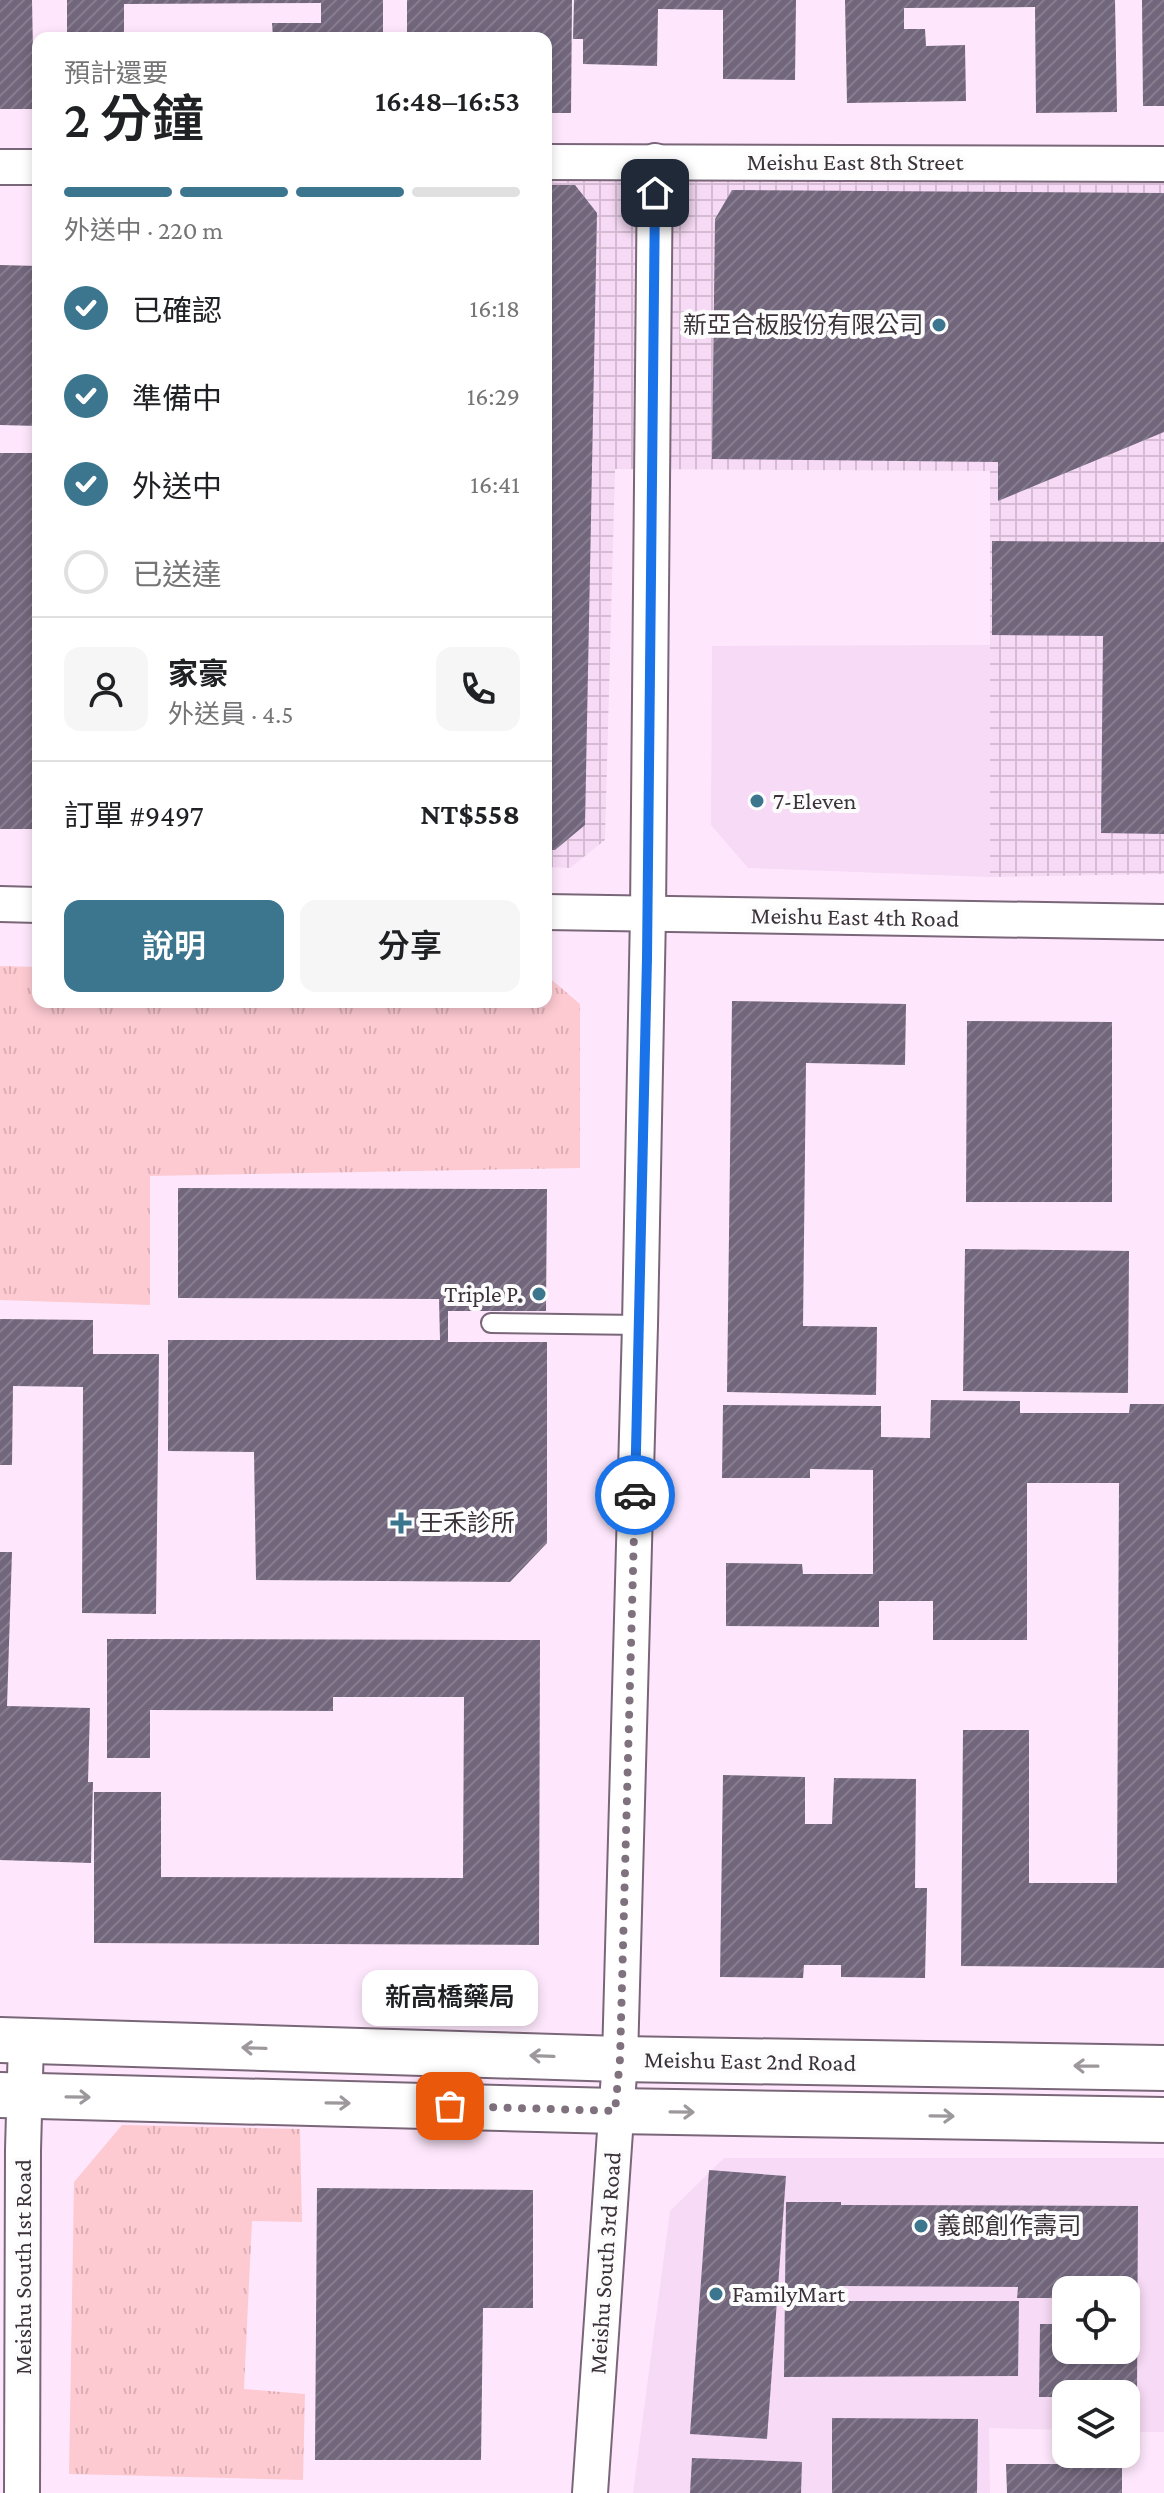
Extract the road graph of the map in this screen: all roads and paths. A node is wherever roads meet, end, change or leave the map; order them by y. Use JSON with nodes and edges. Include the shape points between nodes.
{"nodes":[{"id":1,"x":655,"y":161,"type":"junction"},
{"id":2,"x":552,"y":162,"type":"edge"},
{"id":3,"x":1164,"y":164,"type":"edge"},
{"id":4,"x":0,"y":167,"type":"edge"},
{"id":5,"x":32,"y":167,"type":"edge"},
{"id":6,"x":0,"y":904,"type":"edge"},
{"id":7,"x":32,"y":905,"type":"edge"},
{"id":8,"x":552,"y":912,"type":"edge"},
{"id":9,"x":648,"y":914,"type":"junction"},
{"id":10,"x":1164,"y":922,"type":"edge"},
{"id":11,"x":491,"y":1323,"type":"dead end"},
{"id":12,"x":640,"y":1325,"type":"junction"},
{"id":13,"x":13,"y":2040,"type":"edge"},
{"id":14,"x":620,"y":2059,"type":"junction"},
{"id":15,"x":1164,"y":2068,"type":"edge"},
{"id":16,"x":12,"y":2095,"type":"edge"},
{"id":17,"x":615,"y":2111,"type":"junction"},
{"id":18,"x":1164,"y":2120,"type":"edge"},
{"id":19,"x":22,"y":2493,"type":"edge"},
{"id":20,"x":590,"y":2493,"type":"edge"}],
"edges":[{"from":1,"to":2,"type":"street","name":"Meishu East 8th Street"},
{"from":1,"to":3,"type":"street","name":"Meishu East 8th Street"},
{"from":1,"to":9,"type":"street","name":"Meishu South 3rd Road"},
{"from":4,"to":5,"type":"street"},
{"from":6,"to":7,"type":"street"},
{"from":8,"to":9,"type":"street","name":"Meishu East 4th Road"},
{"from":9,"to":10,"type":"street","name":"Meishu East 4th Road"},
{"from":9,"to":12,"type":"street","name":"Meishu South 3rd Road"},
{"from":11,"to":12,"type":"lane"},
{"from":12,"to":14,"type":"street","name":"Meishu South 3rd Road"},
{"from":14,"to":13,"type":"street","name":"Meishu East 2nd Road","one_way":true},
{"from":13,"to":16,"type":"street","name":"Meishu South 1st Road"},
{"from":15,"to":14,"type":"street","name":"Meishu East 2nd Road","one_way":true},
{"from":14,"to":17,"type":"street","name":"Meishu South 3rd Road"},
{"from":16,"to":17,"type":"street","one_way":true},
{"from":16,"to":19,"type":"street","name":"Meishu South 1st Road"},
{"from":17,"to":18,"type":"street","one_way":true},
{"from":17,"to":20,"type":"street","name":"Meishu South 3rd Road"}]}
